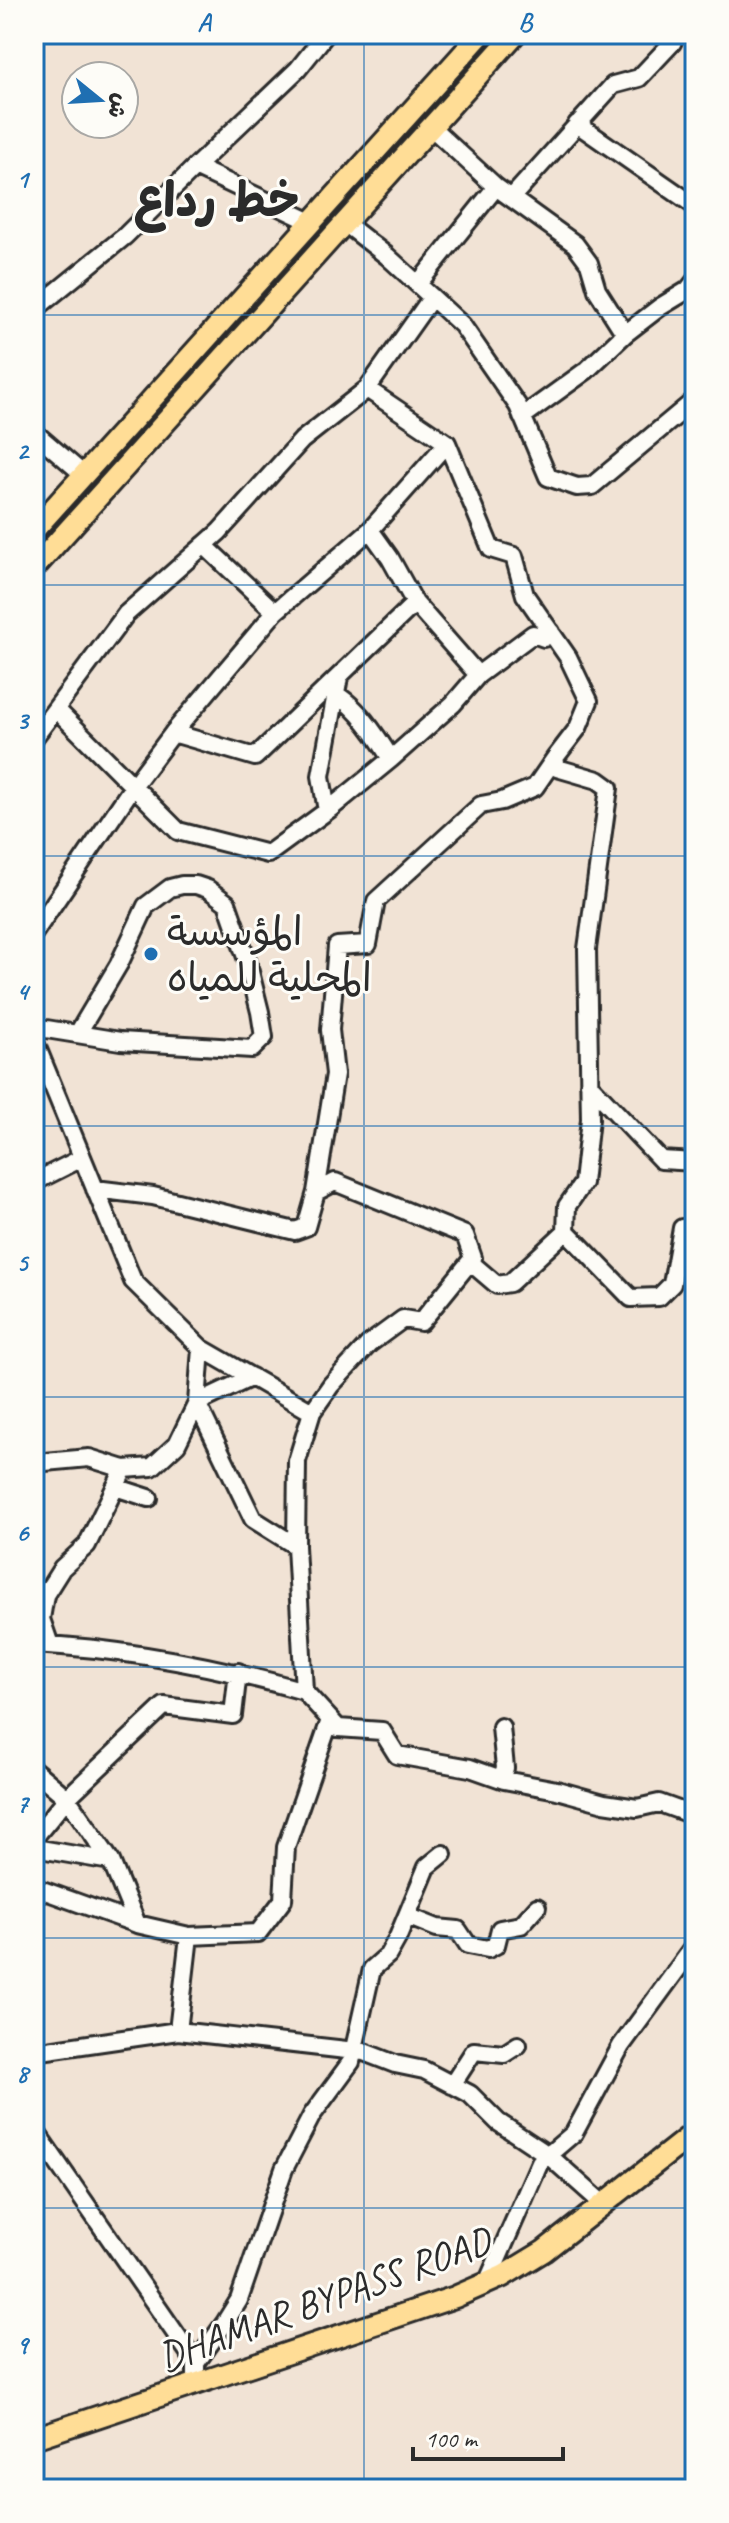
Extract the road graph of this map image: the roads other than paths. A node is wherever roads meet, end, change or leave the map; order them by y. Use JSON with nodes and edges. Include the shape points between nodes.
{"nodes":[{"id":1,"x":326,"y":34,"type":"edge"},
{"id":2,"x":481,"y":34,"type":"edge"},
{"id":3,"x":515,"y":34,"type":"edge"},
{"id":4,"x":677,"y":34,"type":"edge"},
{"id":5,"x":577,"y":124,"type":"junction"},
{"id":6,"x":431,"y":127,"type":"junction"},
{"id":7,"x":195,"y":167,"type":"junction"},
{"id":8,"x":496,"y":187,"type":"junction"},
{"id":9,"x":512,"y":197,"type":"junction"},
{"id":10,"x":695,"y":206,"type":"edge"},
{"id":11,"x":311,"y":222,"type":"junction"},
{"id":12,"x":345,"y":223,"type":"junction"},
{"id":13,"x":695,"y":281,"type":"edge"},
{"id":14,"x":418,"y":284,"type":"junction"},
{"id":15,"x":432,"y":297,"type":"junction"},
{"id":16,"x":34,"y":310,"type":"edge"},
{"id":17,"x":625,"y":334,"type":"junction"},
{"id":18,"x":367,"y":389,"type":"junction"},
{"id":19,"x":154,"y":397,"type":"junction"},
{"id":20,"x":692,"y":410,"type":"edge"},
{"id":21,"x":522,"y":417,"type":"junction"},
{"id":22,"x":168,"y":418,"type":"junction"},
{"id":23,"x":34,"y":432,"type":"edge"},
{"id":24,"x":447,"y":443,"type":"junction"},
{"id":25,"x":84,"y":475,"type":"junction"},
{"id":26,"x":59,"y":502,"type":"junction"},
{"id":27,"x":76,"y":522,"type":"junction"},
{"id":28,"x":34,"y":530,"type":"edge"},
{"id":29,"x":370,"y":530,"type":"junction"},
{"id":30,"x":204,"y":545,"type":"junction"},
{"id":31,"x":34,"y":568,"type":"edge"},
{"id":32,"x":415,"y":603,"type":"junction"},
{"id":33,"x":275,"y":612,"type":"junction"},
{"id":34,"x":551,"y":632,"type":"junction"},
{"id":35,"x":478,"y":675,"type":"junction"},
{"id":36,"x":334,"y":687,"type":"junction"},
{"id":37,"x":56,"y":709,"type":"junction"},
{"id":38,"x":173,"y":733,"type":"junction"},
{"id":39,"x":34,"y":738,"type":"edge"},
{"id":40,"x":555,"y":758,"type":"junction"},
{"id":41,"x":391,"y":759,"type":"junction"},
{"id":42,"x":134,"y":785,"type":"junction"},
{"id":43,"x":327,"y":811,"type":"junction"},
{"id":44,"x":34,"y":933,"type":"edge"},
{"id":45,"x":34,"y":1027,"type":"edge"},
{"id":46,"x":78,"y":1033,"type":"junction"},
{"id":47,"x":34,"y":1040,"type":"edge"},
{"id":48,"x":589,"y":1084,"type":"junction"},
{"id":49,"x":82,"y":1158,"type":"junction"},
{"id":50,"x":695,"y":1162,"type":"edge"},
{"id":51,"x":34,"y":1182,"type":"edge"},
{"id":52,"x":95,"y":1189,"type":"junction"},
{"id":53,"x":316,"y":1192,"type":"junction"},
{"id":54,"x":682,"y":1228,"type":"dead end"},
{"id":55,"x":566,"y":1231,"type":"junction"},
{"id":56,"x":470,"y":1262,"type":"junction"},
{"id":57,"x":201,"y":1348,"type":"junction"},
{"id":58,"x":252,"y":1377,"type":"junction"},
{"id":59,"x":197,"y":1403,"type":"junction"},
{"id":60,"x":312,"y":1412,"type":"junction"},
{"id":61,"x":34,"y":1463,"type":"edge"},
{"id":62,"x":124,"y":1469,"type":"junction"},
{"id":63,"x":115,"y":1487,"type":"junction"},
{"id":64,"x":149,"y":1498,"type":"dead end"},
{"id":65,"x":296,"y":1546,"type":"junction"},
{"id":66,"x":42,"y":1645,"type":"edge"},
{"id":67,"x":238,"y":1672,"type":"junction"},
{"id":68,"x":304,"y":1691,"type":"junction"},
{"id":69,"x":330,"y":1720,"type":"junction"},
{"id":70,"x":501,"y":1727,"type":"dead end"},
{"id":71,"x":34,"y":1770,"type":"edge"},
{"id":72,"x":501,"y":1779,"type":"junction"},
{"id":73,"x":67,"y":1798,"type":"junction"},
{"id":74,"x":695,"y":1816,"type":"edge"},
{"id":75,"x":34,"y":1838,"type":"edge"},
{"id":76,"x":34,"y":1848,"type":"edge"},
{"id":77,"x":443,"y":1854,"type":"dead end"},
{"id":78,"x":111,"y":1861,"type":"junction"},
{"id":79,"x":34,"y":1887,"type":"edge"},
{"id":80,"x":537,"y":1907,"type":"dead end"},
{"id":81,"x":407,"y":1916,"type":"junction"},
{"id":82,"x":137,"y":1924,"type":"junction"},
{"id":83,"x":189,"y":1936,"type":"junction"},
{"id":84,"x":695,"y":1945,"type":"edge"},
{"id":85,"x":178,"y":2031,"type":"junction"},
{"id":86,"x":518,"y":2045,"type":"dead end"},
{"id":87,"x":354,"y":2051,"type":"junction"},
{"id":88,"x":34,"y":2052,"type":"edge"},
{"id":89,"x":452,"y":2085,"type":"junction"},
{"id":90,"x":34,"y":2129,"type":"edge"},
{"id":91,"x":695,"y":2132,"type":"edge"},
{"id":92,"x":548,"y":2155,"type":"junction"},
{"id":93,"x":603,"y":2204,"type":"junction"},
{"id":94,"x":487,"y":2283,"type":"junction"},
{"id":95,"x":196,"y":2373,"type":"junction"},
{"id":96,"x":34,"y":2438,"type":"edge"}],
"edges":[{"from":1,"to":7,"type":"street","via":[[298,69]]},
{"from":2,"to":11,"type":"main road"},
{"from":3,"to":6,"type":"main road"},
{"from":4,"to":5,"type":"street","via":[[639,78],[613,85]]},
{"from":5,"to":9,"type":"street"},
{"from":5,"to":10,"type":"street"},
{"from":6,"to":8,"type":"street"},
{"from":6,"to":12,"type":"main road"},
{"from":7,"to":11,"type":"street"},
{"from":7,"to":16,"type":"street","via":[[125,236]]},
{"from":8,"to":9,"type":"street"},
{"from":8,"to":14,"type":"street"},
{"from":9,"to":17,"type":"street","via":[[575,244]]},
{"from":11,"to":19,"type":"main road"},
{"from":12,"to":14,"type":"street"},
{"from":12,"to":22,"type":"main road"},
{"from":13,"to":17,"type":"street"},
{"from":14,"to":15,"type":"street"},
{"from":15,"to":18,"type":"street"},
{"from":15,"to":21,"type":"street","via":[[462,325]]},
{"from":17,"to":21,"type":"street","via":[[587,370]]},
{"from":18,"to":24,"type":"street"},
{"from":18,"to":30,"type":"street","via":[[302,440]]},
{"from":19,"to":22,"type":"main road"},
{"from":19,"to":25,"type":"main road"},
{"from":20,"to":21,"type":"street","via":[[592,486],[577,487],[548,477]]},
{"from":22,"to":27,"type":"main road"},
{"from":23,"to":25,"type":"street"},
{"from":24,"to":29,"type":"street"},
{"from":24,"to":34,"type":"street","via":[[491,549],[514,556],[525,595]]},
{"from":25,"to":26,"type":"main road"},
{"from":26,"to":27,"type":"main road"},
{"from":26,"to":28,"type":"main road"},
{"from":27,"to":31,"type":"main road"},
{"from":29,"to":32,"type":"street"},
{"from":29,"to":33,"type":"street"},
{"from":30,"to":33,"type":"street"},
{"from":30,"to":37,"type":"street","via":[[126,614]]},
{"from":32,"to":35,"type":"street"},
{"from":32,"to":36,"type":"street"},
{"from":33,"to":38,"type":"street"},
{"from":34,"to":35,"type":"street","via":[[544,638],[533,634]]},
{"from":34,"to":40,"type":"street","via":[[589,701],[578,728]]},
{"from":35,"to":41,"type":"street"},
{"from":36,"to":38,"type":"street","via":[[255,757]]},
{"from":36,"to":41,"type":"street"},
{"from":36,"to":43,"type":"street","via":[[321,776]]},
{"from":37,"to":39,"type":"street"},
{"from":37,"to":42,"type":"street"},
{"from":38,"to":42,"type":"street"},
{"from":40,"to":48,"type":"street","via":[[557,768],[609,788],[587,949]]},
{"from":40,"to":53,"type":"street","via":[[535,787],[481,805],[376,901],[368,944],[337,946],[330,1030],[335,1074]]},
{"from":41,"to":43,"type":"street"},
{"from":42,"to":43,"type":"street","via":[[178,831],[268,854]]},
{"from":42,"to":44,"type":"street"},
{"from":45,"to":46,"type":"street"},
{"from":46,"to":46,"type":"street","via":[[146,906],[156,897],[170,888],[196,885],[227,903],[260,1012],[264,1037],[252,1049],[120,1041]]},
{"from":47,"to":49,"type":"street"},
{"from":48,"to":50,"type":"street","via":[[661,1160]]},
{"from":48,"to":55,"type":"street","via":[[583,1183],[567,1206]]},
{"from":49,"to":51,"type":"street"},
{"from":49,"to":52,"type":"street"},
{"from":52,"to":53,"type":"street","via":[[153,1196],[295,1231],[306,1227]]},
{"from":52,"to":57,"type":"street","via":[[133,1281]]},
{"from":53,"to":56,"type":"street","via":[[335,1182],[465,1235]]},
{"from":54,"to":55,"type":"street","via":[[672,1284],[659,1297],[631,1298]]},
{"from":55,"to":56,"type":"street","via":[[510,1283],[497,1285]]},
{"from":56,"to":60,"type":"street","via":[[421,1322],[403,1319],[369,1344]]},
{"from":57,"to":58,"type":"street"},
{"from":57,"to":59,"type":"street"},
{"from":58,"to":59,"type":"street"},
{"from":58,"to":60,"type":"street"},
{"from":59,"to":62,"type":"street","via":[[177,1444],[152,1467]]},
{"from":59,"to":65,"type":"street","via":[[253,1519]]},
{"from":60,"to":65,"type":"street","via":[[297,1461]]},
{"from":61,"to":62,"type":"street","via":[[89,1458]]},
{"from":62,"to":63,"type":"street"},
{"from":63,"to":64,"type":"street"},
{"from":63,"to":66,"type":"street","via":[[87,1545],[62,1568],[45,1595]]},
{"from":65,"to":68,"type":"street"},
{"from":66,"to":67,"type":"street"},
{"from":67,"to":68,"type":"street"},
{"from":67,"to":73,"type":"street","via":[[233,1715],[164,1706]]},
{"from":68,"to":69,"type":"street"},
{"from":69,"to":72,"type":"street","via":[[338,1728],[382,1731],[397,1755]]},
{"from":69,"to":83,"type":"street","via":[[286,1847],[283,1900],[258,1933]]},
{"from":70,"to":72,"type":"street"},
{"from":71,"to":73,"type":"street"},
{"from":72,"to":74,"type":"street","via":[[637,1808],[659,1803]]},
{"from":73,"to":75,"type":"street"},
{"from":73,"to":78,"type":"street"},
{"from":76,"to":78,"type":"street"},
{"from":77,"to":81,"type":"street","via":[[427,1867]]},
{"from":78,"to":82,"type":"street"},
{"from":79,"to":82,"type":"street"},
{"from":80,"to":81,"type":"street","via":[[521,1925],[500,1929],[496,1945],[488,1949],[468,1945],[458,1930]]},
{"from":81,"to":87,"type":"street","via":[[388,1955],[372,1969]]},
{"from":82,"to":83,"type":"street"},
{"from":83,"to":85,"type":"street"},
{"from":84,"to":92,"type":"street","via":[[621,2046],[574,2133]]},
{"from":85,"to":87,"type":"street"},
{"from":85,"to":88,"type":"street"},
{"from":86,"to":89,"type":"street","via":[[504,2054],[474,2051]]},
{"from":87,"to":89,"type":"street","via":[[424,2070]]},
{"from":87,"to":95,"type":"street","via":[[284,2169],[239,2300]]},
{"from":89,"to":92,"type":"street"},
{"from":90,"to":95,"type":"street"},
{"from":91,"to":93,"type":"main road","name":"DHAMAR BYPASS ROAD"},
{"from":92,"to":93,"type":"street"},
{"from":92,"to":94,"type":"street","via":[[540,2162]]},
{"from":93,"to":94,"type":"main road","name":"DHAMAR BYPASS ROAD","via":[[544,2251]]},
{"from":94,"to":95,"type":"main road","name":"DHAMAR BYPASS ROAD"},
{"from":95,"to":96,"type":"main road","name":"DHAMAR BYPASS ROAD"}]}
